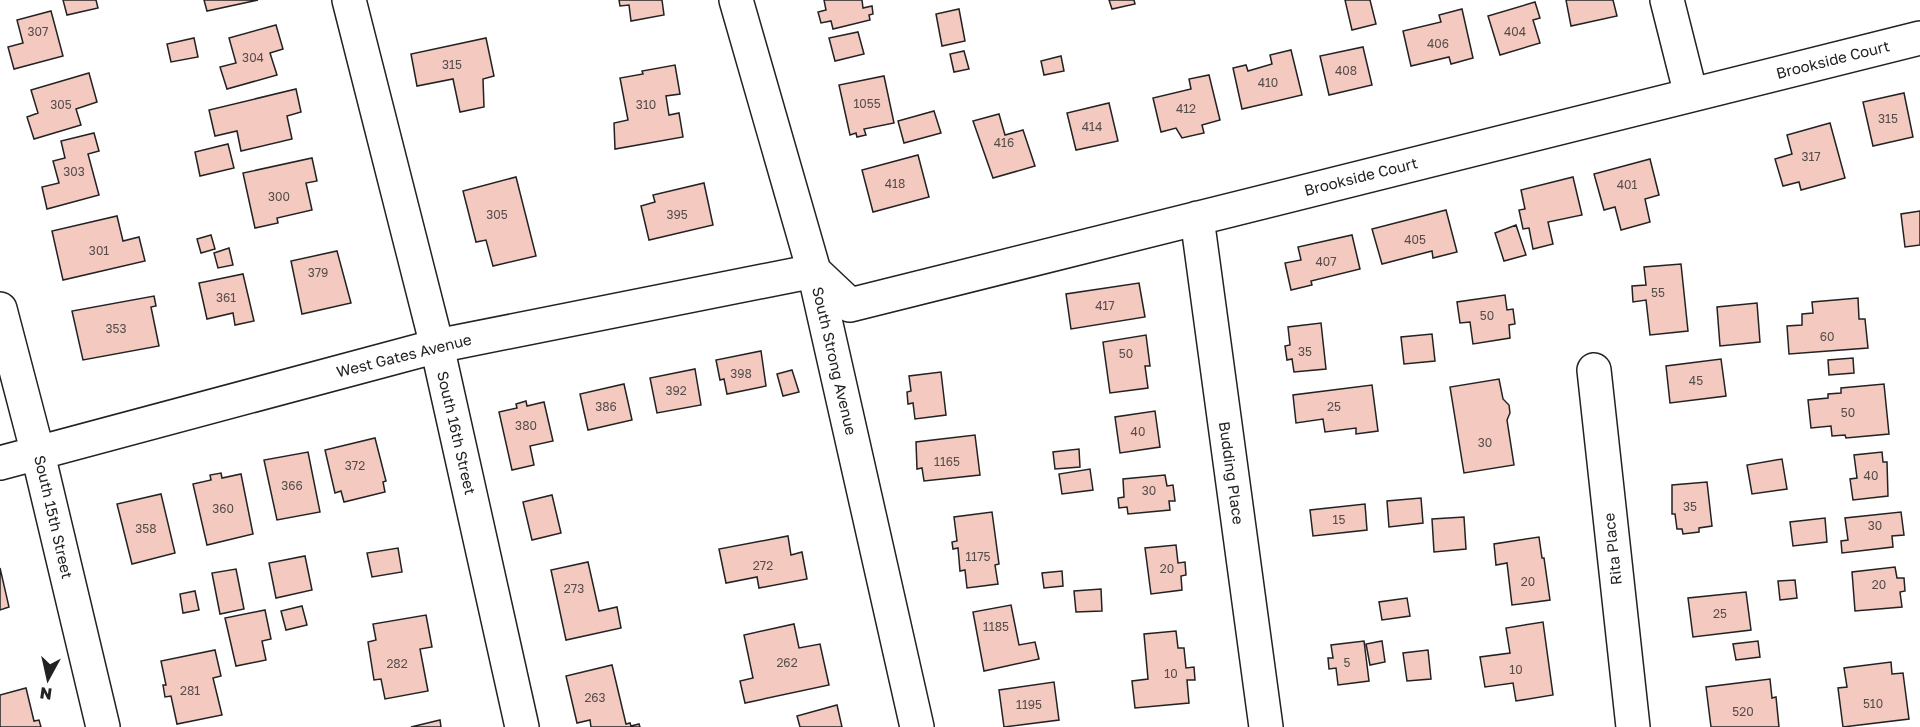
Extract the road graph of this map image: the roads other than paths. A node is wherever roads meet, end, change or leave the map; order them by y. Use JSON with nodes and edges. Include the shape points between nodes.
{"nodes":[{"id":1,"x":349,"y":0,"type":"edge"},
{"id":2,"x":736,"y":0,"type":"edge"},
{"id":3,"x":1667,"y":0,"type":"edge"},
{"id":4,"x":1920,"y":38,"type":"edge"},
{"id":5,"x":1690,"y":95,"type":"junction"},
{"id":6,"x":1197,"y":218,"type":"junction"},
{"id":7,"x":814,"y":271,"type":"junction"},
{"id":8,"x":0,"y":309,"type":"edge"},
{"id":9,"x":437,"y":346,"type":"junction"},
{"id":10,"x":1594,"y":370,"type":"dead end"},
{"id":11,"x":38,"y":454,"type":"junction"},
{"id":12,"x":0,"y":463,"type":"edge"},
{"id":13,"x":103,"y":727,"type":"edge"},
{"id":14,"x":522,"y":727,"type":"edge"},
{"id":15,"x":917,"y":727,"type":"edge"},
{"id":16,"x":1266,"y":727,"type":"edge"},
{"id":17,"x":1633,"y":727,"type":"edge"}],
"edges":[{"from":1,"to":9,"type":"street","name":"South 16th Street"},
{"from":2,"to":7,"type":"street","name":"South Strong Avenue"},
{"from":3,"to":5,"type":"street"},
{"from":4,"to":5,"type":"street","name":"Brookside Court"},
{"from":5,"to":6,"type":"street","name":"Brookside Court"},
{"from":6,"to":7,"type":"street","name":"Brookside Court","via":[[850,304]]},
{"from":6,"to":16,"type":"street","name":"Budding Place"},
{"from":7,"to":9,"type":"street","name":"West Gates Avenue"},
{"from":7,"to":15,"type":"street","name":"South Strong Avenue"},
{"from":8,"to":11,"type":"street","name":"South 15th Street"},
{"from":9,"to":11,"type":"street","name":"West Gates Avenue"},
{"from":9,"to":14,"type":"street","name":"South 16th Street"},
{"from":10,"to":17,"type":"street","name":"Rita Place"},
{"from":11,"to":12,"type":"street","name":"West Gates Avenue"},
{"from":11,"to":13,"type":"street","name":"South 15th Street"}]}
